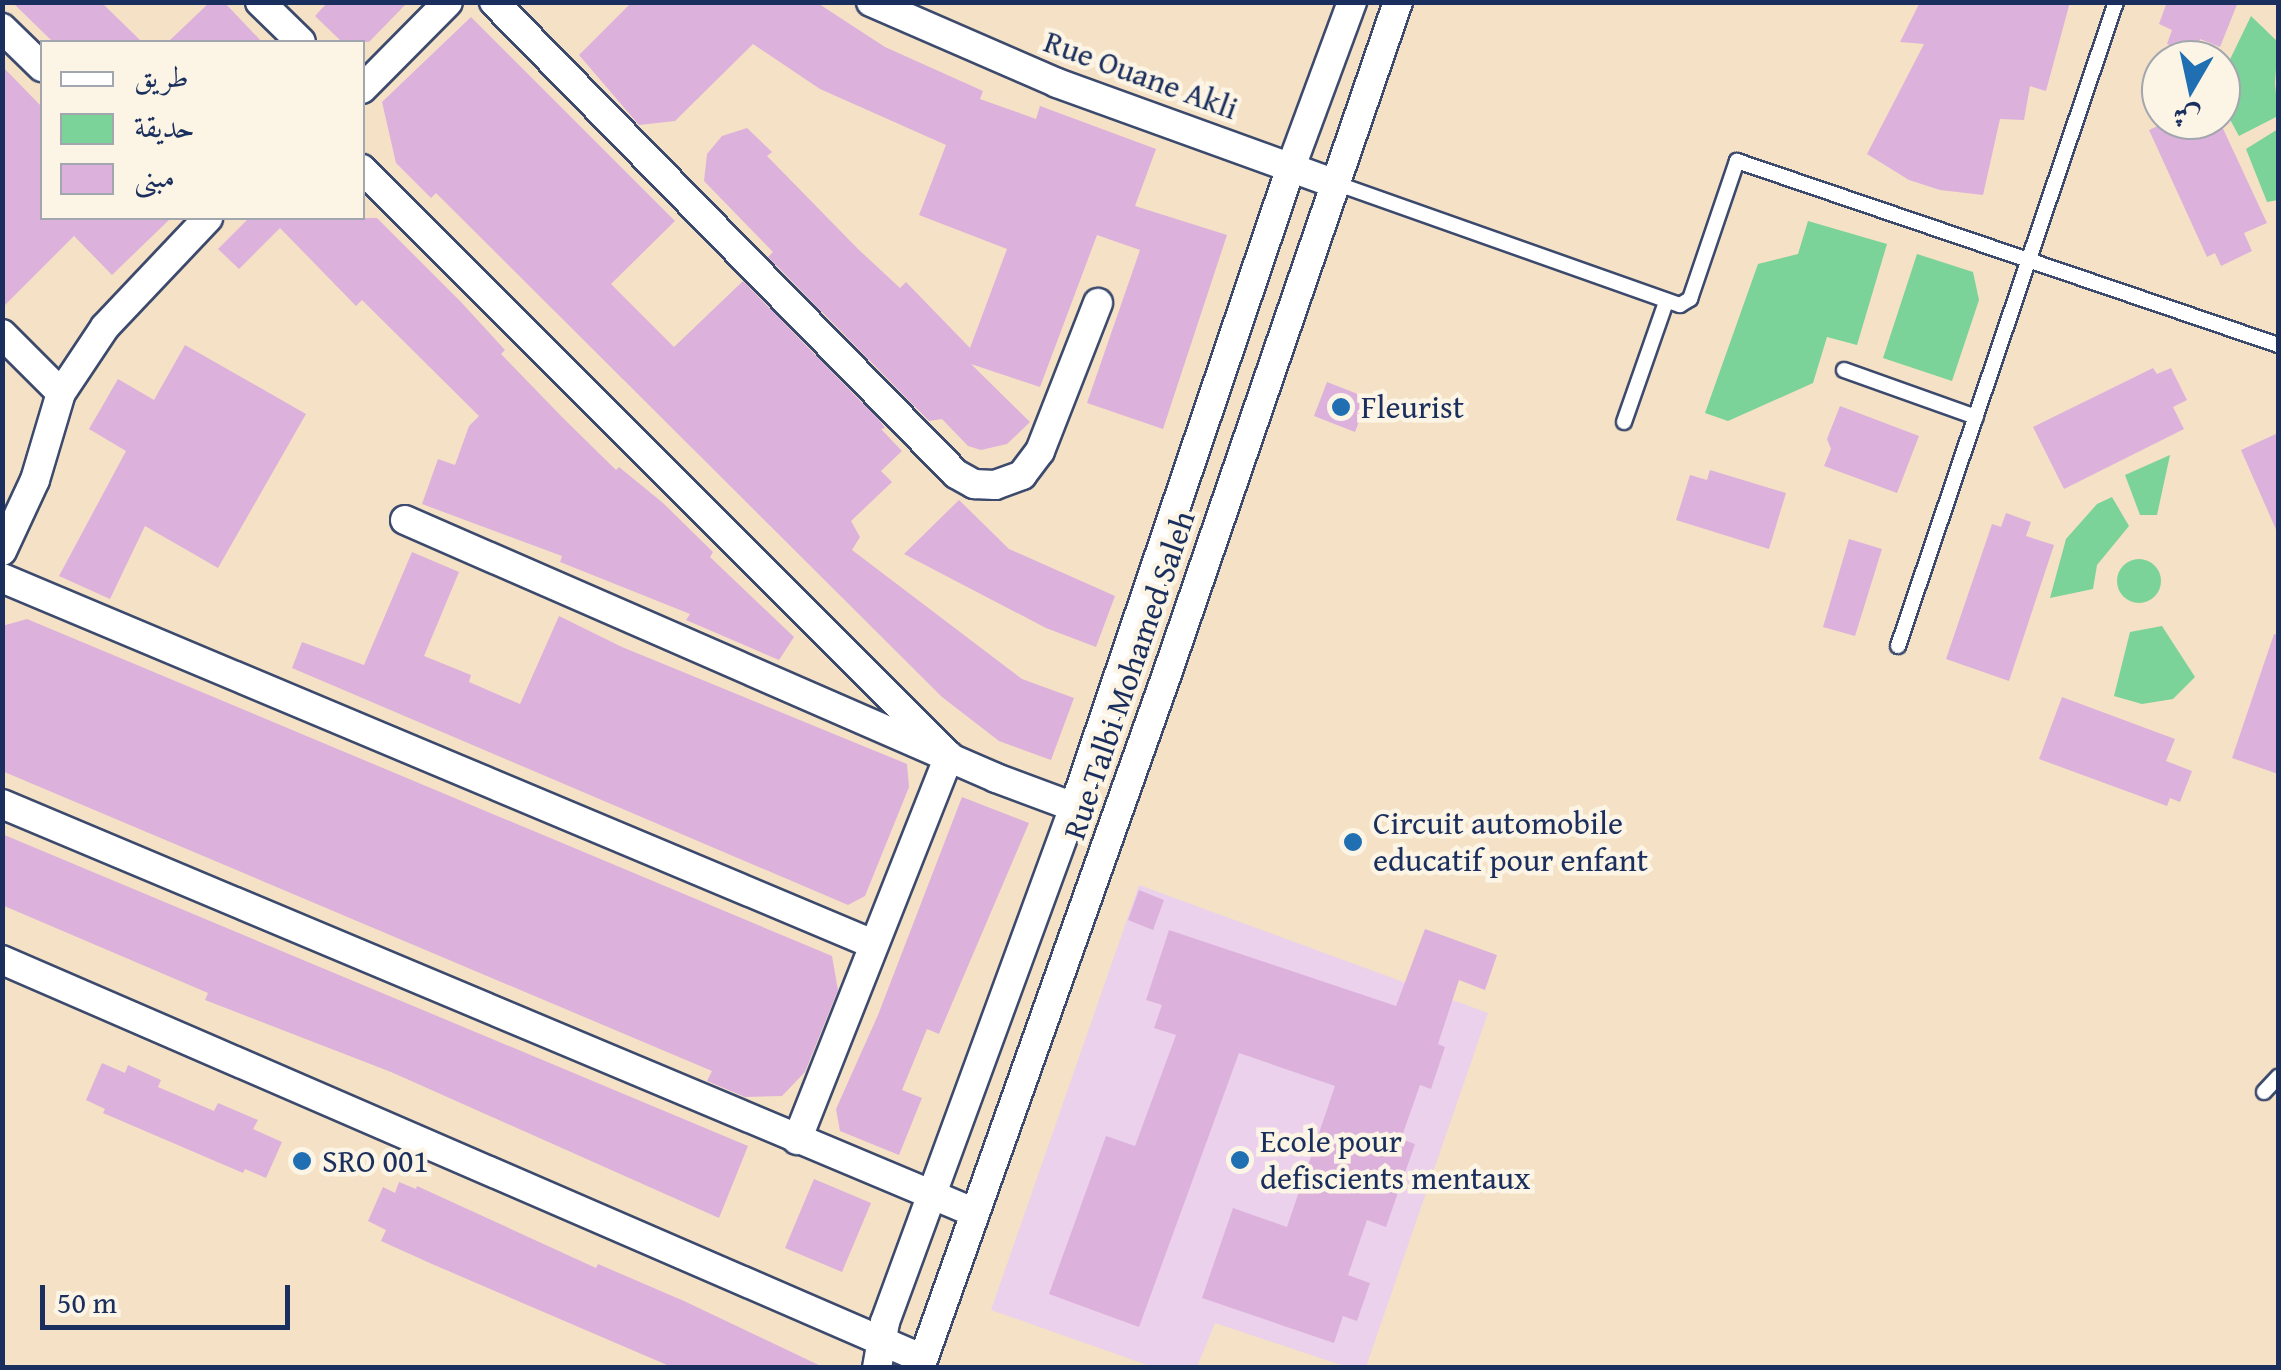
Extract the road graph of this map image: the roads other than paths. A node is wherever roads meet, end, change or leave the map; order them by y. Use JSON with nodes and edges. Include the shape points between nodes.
{"nodes":[{"id":1,"x":260,"y":2,"type":"edge"},
{"id":2,"x":448,"y":2,"type":"edge"},
{"id":3,"x":494,"y":2,"type":"edge"},
{"id":4,"x":871,"y":2,"type":"edge"},
{"id":5,"x":1352,"y":2,"type":"edge"},
{"id":6,"x":1398,"y":2,"type":"edge"},
{"id":7,"x":2116,"y":2,"type":"edge"},
{"id":8,"x":2,"y":28,"type":"edge"},
{"id":9,"x":299,"y":40,"type":"edge"},
{"id":10,"x":40,"y":66,"type":"edge"},
{"id":11,"x":365,"y":85,"type":"edge"},
{"id":12,"x":1291,"y":168,"type":"junction"},
{"id":13,"x":365,"y":172,"type":"edge"},
{"id":14,"x":1334,"y":183,"type":"junction"},
{"id":15,"x":202,"y":220,"type":"edge"},
{"id":16,"x":2030,"y":260,"type":"junction"},
{"id":17,"x":1098,"y":302,"type":"dead end"},
{"id":18,"x":1666,"y":302,"type":"junction"},
{"id":19,"x":2,"y":334,"type":"edge"},
{"id":20,"x":2278,"y":345,"type":"edge"},
{"id":21,"x":1844,"y":370,"type":"dead end"},
{"id":22,"x":61,"y":393,"type":"junction"},
{"id":23,"x":1976,"y":417,"type":"junction"},
{"id":24,"x":1624,"y":422,"type":"dead end"},
{"id":25,"x":405,"y":520,"type":"dead end"},
{"id":26,"x":2,"y":552,"type":"edge"},
{"id":27,"x":2,"y":578,"type":"edge"},
{"id":28,"x":1898,"y":646,"type":"dead end"},
{"id":29,"x":948,"y":756,"type":"junction"},
{"id":30,"x":2,"y":804,"type":"edge"},
{"id":31,"x":1074,"y":807,"type":"junction"},
{"id":32,"x":873,"y":944,"type":"junction"},
{"id":33,"x":2,"y":960,"type":"edge"},
{"id":34,"x":2278,"y":1077,"type":"edge"},
{"id":35,"x":2264,"y":1092,"type":"dead end"},
{"id":36,"x":797,"y":1140,"type":"junction"},
{"id":37,"x":932,"y":1196,"type":"junction"},
{"id":38,"x":973,"y":1212,"type":"junction"},
{"id":39,"x":878,"y":1355,"type":"edge"},
{"id":40,"x":920,"y":1363,"type":"edge"}],
"edges":[{"from":1,"to":9,"type":"street"},
{"from":2,"to":11,"type":"street"},
{"from":3,"to":17,"type":"street","via":[[956,474],[974,484],[995,486],[1022,474],[1040,451]]},
{"from":4,"to":12,"type":"street","name":"Rue Ouane Akli","via":[[1058,84]]},
{"from":5,"to":12,"type":"street","name":"Rue Talbi Mohamed Saleh"},
{"from":6,"to":14,"type":"street","name":"Rue Talbi Mohamed Saleh"},
{"from":7,"to":16,"type":"lane"},
{"from":8,"to":10,"type":"street"},
{"from":12,"to":14,"type":"street","name":"Rue Ouane Akli"},
{"from":12,"to":31,"type":"street","name":"Rue Talbi Mohamed Saleh"},
{"from":13,"to":29,"type":"street"},
{"from":14,"to":18,"type":"lane"},
{"from":14,"to":38,"type":"street","name":"Rue Talbi Mohamed Saleh"},
{"from":15,"to":22,"type":"street","via":[[106,327]]},
{"from":16,"to":18,"type":"lane","via":[[1737,161],[1690,299]]},
{"from":16,"to":20,"type":"lane"},
{"from":16,"to":23,"type":"lane"},
{"from":18,"to":24,"type":"lane"},
{"from":19,"to":22,"type":"street"},
{"from":21,"to":23,"type":"lane"},
{"from":22,"to":26,"type":"street","via":[[35,480]]},
{"from":23,"to":28,"type":"lane"},
{"from":25,"to":29,"type":"street"},
{"from":27,"to":32,"type":"street"},
{"from":29,"to":31,"type":"street"},
{"from":29,"to":32,"type":"street"},
{"from":30,"to":36,"type":"street"},
{"from":31,"to":37,"type":"street","name":"Rue Talbi Mohamed Saleh"},
{"from":32,"to":36,"type":"street"},
{"from":33,"to":39,"type":"street"},
{"from":34,"to":35,"type":"lane"},
{"from":36,"to":37,"type":"street"},
{"from":37,"to":38,"type":"street"},
{"from":37,"to":39,"type":"street","name":"Rue Talbi Mohamed Saleh"},
{"from":38,"to":40,"type":"street","name":"Rue Talbi Mohamed Saleh"},
{"from":39,"to":40,"type":"street"}]}
